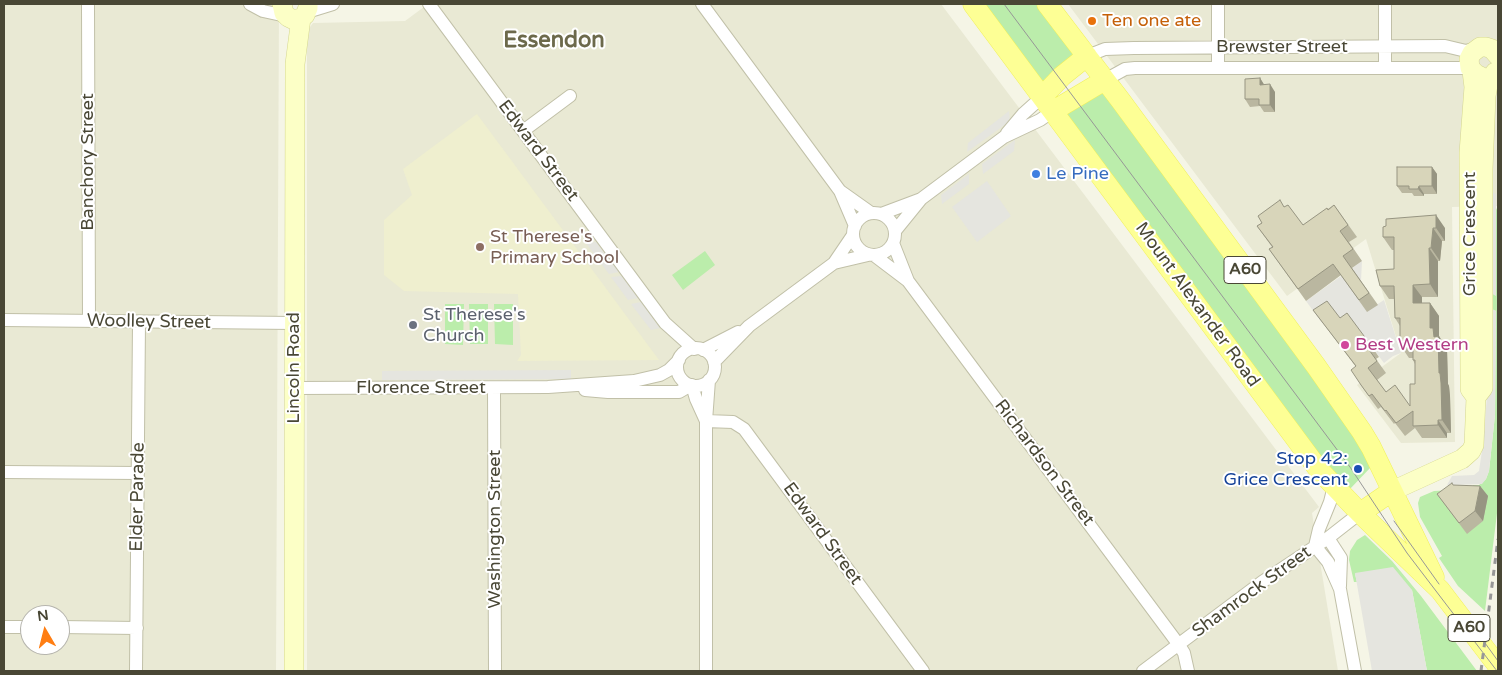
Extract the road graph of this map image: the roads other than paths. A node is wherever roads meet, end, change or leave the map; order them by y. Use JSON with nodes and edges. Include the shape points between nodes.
{"nodes":[{"id":1,"x":88,"y":4,"type":"edge"},
{"id":2,"x":251,"y":4,"type":"edge"},
{"id":3,"x":333,"y":4,"type":"edge"},
{"id":4,"x":429,"y":4,"type":"edge"},
{"id":5,"x":702,"y":4,"type":"edge"},
{"id":6,"x":973,"y":4,"type":"edge"},
{"id":7,"x":1047,"y":4,"type":"edge"},
{"id":8,"x":1218,"y":4,"type":"edge"},
{"id":9,"x":1385,"y":4,"type":"edge"},
{"id":10,"x":293,"y":11,"type":"edge"},
{"id":11,"x":1385,"y":46,"type":"junction"},
{"id":12,"x":1218,"y":47,"type":"junction"},
{"id":13,"x":1087,"y":56,"type":"junction"},
{"id":14,"x":1492,"y":56,"type":"edge"},
{"id":15,"x":1385,"y":67,"type":"junction"},
{"id":16,"x":1218,"y":68,"type":"junction"},
{"id":17,"x":1471,"y":69,"type":"junction"},
{"id":18,"x":1104,"y":80,"type":"junction"},
{"id":19,"x":570,"y":96,"type":"dead end"},
{"id":20,"x":1047,"y":104,"type":"junction"},
{"id":21,"x":1478,"y":120,"type":"junction"},
{"id":22,"x":523,"y":131,"type":"junction"},
{"id":23,"x":1004,"y":137,"type":"junction"},
{"id":24,"x":840,"y":192,"type":"junction"},
{"id":25,"x":921,"y":199,"type":"junction"},
{"id":26,"x":876,"y":214,"type":"junction"},
{"id":27,"x":854,"y":230,"type":"junction"},
{"id":28,"x":894,"y":237,"type":"junction"},
{"id":29,"x":871,"y":255,"type":"junction"},
{"id":30,"x":834,"y":263,"type":"junction"},
{"id":31,"x":908,"y":280,"type":"junction"},
{"id":32,"x":4,"y":320,"type":"edge"},
{"id":33,"x":88,"y":321,"type":"junction"},
{"id":34,"x":139,"y":322,"type":"junction"},
{"id":35,"x":294,"y":323,"type":"junction"},
{"id":36,"x":665,"y":323,"type":"junction"},
{"id":37,"x":749,"y":326,"type":"junction"},
{"id":38,"x":698,"y":349,"type":"junction"},
{"id":39,"x":680,"y":358,"type":"junction"},
{"id":40,"x":714,"y":362,"type":"junction"},
{"id":41,"x":709,"y":380,"type":"junction"},
{"id":42,"x":692,"y":385,"type":"junction"},
{"id":43,"x":548,"y":387,"type":"junction"},
{"id":44,"x":294,"y":388,"type":"junction"},
{"id":45,"x":494,"y":388,"type":"junction"},
{"id":46,"x":706,"y":421,"type":"junction"},
{"id":47,"x":4,"y":472,"type":"edge"},
{"id":48,"x":138,"y":473,"type":"junction"},
{"id":49,"x":1334,"y":486,"type":"junction"},
{"id":50,"x":1392,"y":491,"type":"junction"},
{"id":51,"x":1360,"y":513,"type":"junction"},
{"id":52,"x":1328,"y":538,"type":"junction"},
{"id":53,"x":1315,"y":546,"type":"junction"},
{"id":54,"x":1340,"y":589,"type":"junction"},
{"id":55,"x":1440,"y":590,"type":"junction"},
{"id":56,"x":4,"y":627,"type":"edge"},
{"id":57,"x":20,"y":627,"type":"edge"},
{"id":58,"x":70,"y":627,"type":"edge"},
{"id":59,"x":137,"y":628,"type":"junction"},
{"id":60,"x":1180,"y":645,"type":"junction"},
{"id":61,"x":1498,"y":666,"type":"edge"},
{"id":62,"x":136,"y":671,"type":"edge"},
{"id":63,"x":294,"y":671,"type":"edge"},
{"id":64,"x":496,"y":671,"type":"edge"},
{"id":65,"x":706,"y":671,"type":"edge"},
{"id":66,"x":924,"y":671,"type":"edge"},
{"id":67,"x":1144,"y":671,"type":"edge"},
{"id":68,"x":1188,"y":671,"type":"edge"},
{"id":69,"x":1355,"y":671,"type":"edge"}],
"edges":[{"from":1,"to":33,"type":"street","name":"Banchory Street"},
{"from":2,"to":10,"type":"street","via":[[263,12]]},
{"from":3,"to":10,"type":"street"},
{"from":4,"to":22,"type":"street","name":"Edward Street"},
{"from":5,"to":24,"type":"street"},
{"from":6,"to":20,"type":"main road","name":"Mount Alexander Road","number":"A60"},
{"from":7,"to":13,"type":"main road","name":"Mount Alexander Road","number":"A60"},
{"from":8,"to":12,"type":"street"},
{"from":9,"to":11,"type":"street"},
{"from":10,"to":35,"type":"main road","name":"Lincoln Road"},
{"from":11,"to":12,"type":"street","name":"Brewster Street"},
{"from":11,"to":14,"type":"street","name":"Brewster Street","via":[[1445,46]]},
{"from":11,"to":15,"type":"street"},
{"from":12,"to":13,"type":"street","name":"Brewster Street","via":[[1105,49]]},
{"from":12,"to":16,"type":"street"},
{"from":13,"to":18,"type":"main road","name":"Mount Alexander Road","number":"A60"},
{"from":13,"to":20,"type":"main road","via":[[1060,78]]},
{"from":14,"to":17,"type":"main road","via":[[1491,75],[1483,77]]},
{"from":14,"to":21,"type":"main road","name":"Grice Crescent"},
{"from":15,"to":16,"type":"street","name":"Brewster Street"},
{"from":15,"to":17,"type":"street","name":"Brewster Street"},
{"from":16,"to":18,"type":"street","name":"Brewster Street","via":[[1130,68]]},
{"from":17,"to":21,"type":"main road","name":"Grice Crescent"},
{"from":18,"to":20,"type":"main road"},
{"from":18,"to":50,"type":"main road","name":"Mount Alexander Road","number":"A60","via":[[1324,376],[1371,447]]},
{"from":19,"to":22,"type":"street"},
{"from":20,"to":23,"type":"street","via":[[1023,114]]},
{"from":20,"to":23,"type":"street","via":[[1040,120]]},
{"from":20,"to":49,"type":"main road","name":"Mount Alexander Road","number":"A60"},
{"from":21,"to":50,"type":"main road","name":"Grice Crescent","via":[[1477,307],[1483,388],[1476,396],[1475,440],[1471,451],[1462,459]]},
{"from":22,"to":36,"type":"street","name":"Edward Street"},
{"from":23,"to":25,"type":"street"},
{"from":24,"to":26,"type":"street"},
{"from":24,"to":27,"type":"street"},
{"from":25,"to":26,"type":"street"},
{"from":25,"to":28,"type":"street"},
{"from":26,"to":27,"type":"street","via":[[864,216]]},
{"from":26,"to":28,"type":"street","via":[[890,221]]},
{"from":27,"to":29,"type":"street","via":[[857,247]]},
{"from":27,"to":30,"type":"street"},
{"from":28,"to":29,"type":"street","via":[[886,252]]},
{"from":28,"to":31,"type":"street","name":"Richardson Street"},
{"from":29,"to":30,"type":"street"},
{"from":29,"to":31,"type":"street","name":"Richardson Street"},
{"from":30,"to":37,"type":"street"},
{"from":31,"to":60,"type":"street","name":"Richardson Street"},
{"from":32,"to":33,"type":"street","name":"Woolley Street"},
{"from":33,"to":34,"type":"street","name":"Woolley Street"},
{"from":34,"to":35,"type":"street","name":"Woolley Street"},
{"from":34,"to":48,"type":"street","name":"Elder Parade"},
{"from":35,"to":44,"type":"main road","name":"Lincoln Road"},
{"from":36,"to":38,"type":"street","name":"Edward Street"},
{"from":36,"to":39,"type":"street","name":"Edward Street"},
{"from":37,"to":38,"type":"street"},
{"from":37,"to":40,"type":"street"},
{"from":38,"to":39,"type":"street","via":[[684,352]]},
{"from":38,"to":40,"type":"street","via":[[708,352]]},
{"from":39,"to":42,"type":"street","via":[[678,372],[685,382]]},
{"from":39,"to":43,"type":"street","name":"Florence Street","via":[[669,370],[648,379]]},
{"from":40,"to":41,"type":"street","via":[[714,372]]},
{"from":41,"to":42,"type":"street","via":[[701,385]]},
{"from":41,"to":46,"type":"street"},
{"from":42,"to":43,"type":"street","name":"Florence Street","via":[[679,392],[608,392]]},
{"from":42,"to":46,"type":"street"},
{"from":43,"to":45,"type":"street","name":"Florence Street"},
{"from":44,"to":45,"type":"street","name":"Florence Street"},
{"from":44,"to":63,"type":"main road","name":"Lincoln Road"},
{"from":45,"to":64,"type":"street","name":"Washington Street"},
{"from":46,"to":65,"type":"street"},
{"from":46,"to":66,"type":"street","name":"Edward Street","via":[[733,422],[744,429]]},
{"from":47,"to":48,"type":"street"},
{"from":48,"to":59,"type":"street","name":"Elder Parade"},
{"from":49,"to":51,"type":"main road","name":"Mount Alexander Road","number":"A60"},
{"from":49,"to":53,"type":"street"},
{"from":50,"to":51,"type":"main road"},
{"from":50,"to":55,"type":"main road","name":"Mount Alexander Road","number":"A60"},
{"from":51,"to":52,"type":"street","name":"Shamrock Street"},
{"from":51,"to":55,"type":"main road","name":"Mount Alexander Road","number":"A60"},
{"from":52,"to":53,"type":"street","name":"Shamrock Street"},
{"from":52,"to":54,"type":"street","via":[[1341,558]]},
{"from":53,"to":54,"type":"street","via":[[1328,562]]},
{"from":53,"to":60,"type":"street","name":"Shamrock Street"},
{"from":54,"to":69,"type":"street"},
{"from":55,"to":61,"type":"main road","name":"Mount Alexander Road","number":"A60"},
{"from":56,"to":57,"type":"street"},
{"from":58,"to":59,"type":"street"},
{"from":59,"to":62,"type":"street","name":"Elder Parade"},
{"from":60,"to":67,"type":"street","name":"Shamrock Street"},
{"from":60,"to":68,"type":"street","name":"Richardson Street"}]}
